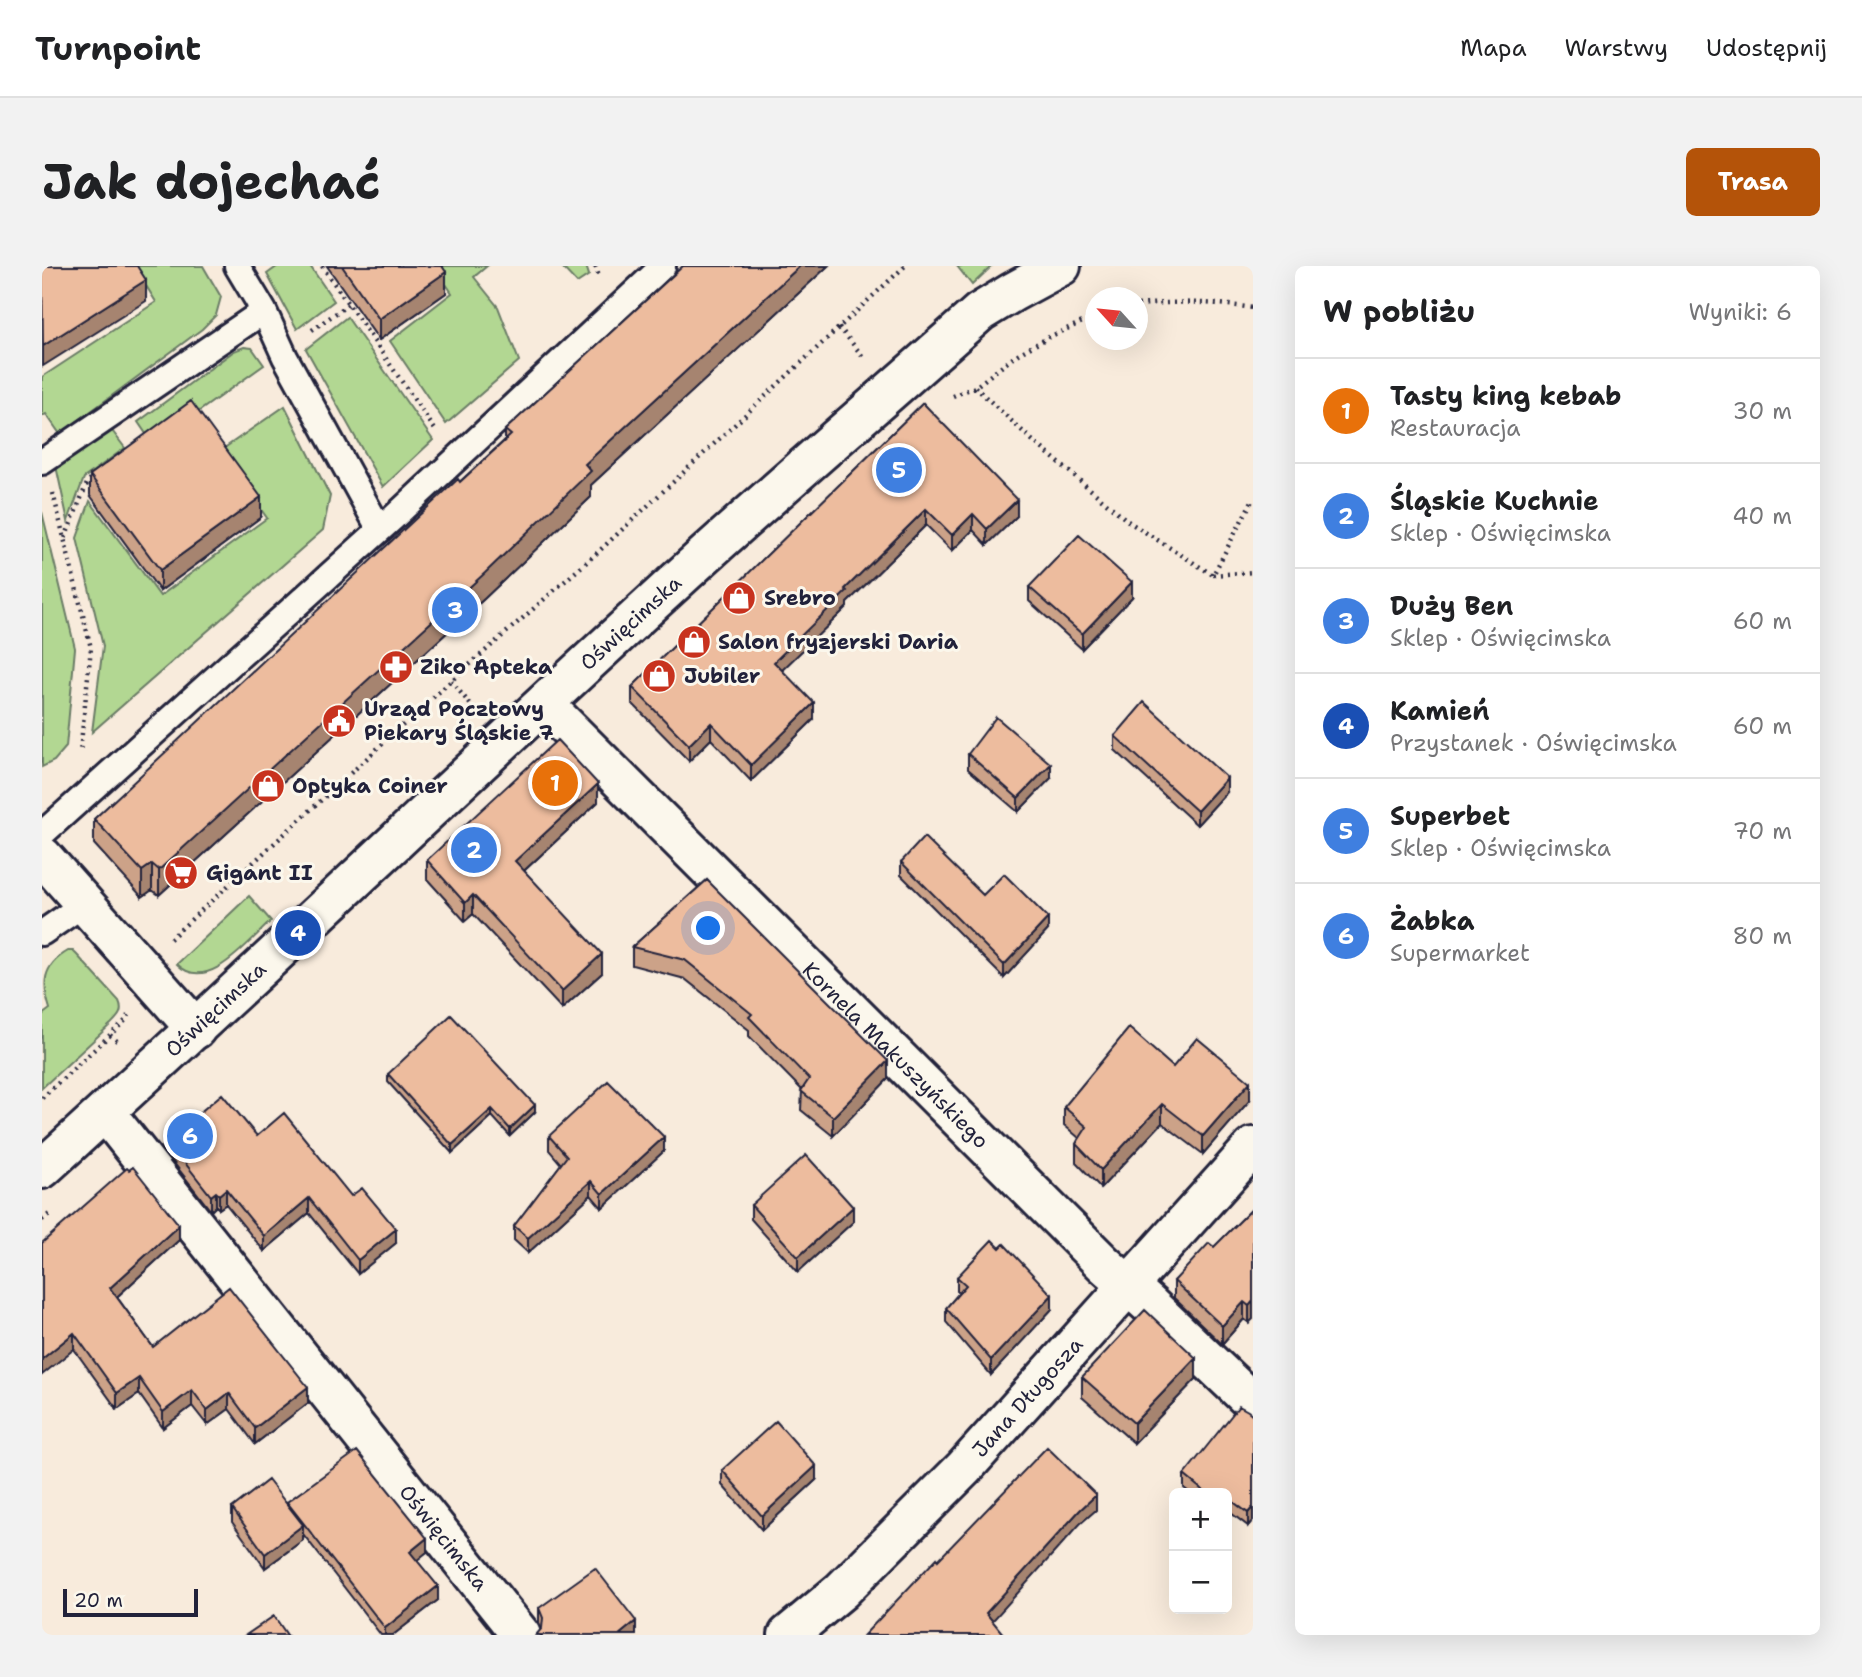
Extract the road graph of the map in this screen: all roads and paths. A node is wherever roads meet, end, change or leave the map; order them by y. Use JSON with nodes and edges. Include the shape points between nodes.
{"nodes":[{"id":1,"x":237,"y":266,"type":"edge"},
{"id":2,"x":322,"y":266,"type":"edge"},
{"id":3,"x":663,"y":266,"type":"edge"},
{"id":4,"x":905,"y":266,"type":"edge"},
{"id":5,"x":1024,"y":266,"type":"edge"},
{"id":6,"x":1061,"y":266,"type":"edge"},
{"id":7,"x":349,"y":304,"type":"junction"},
{"id":8,"x":1148,"y":304,"type":"edge"},
{"id":9,"x":1253,"y":308,"type":"edge"},
{"id":10,"x":264,"y":311,"type":"junction"},
{"id":11,"x":980,"y":312,"type":"junction"},
{"id":12,"x":1085,"y":321,"type":"edge"},
{"id":13,"x":839,"y":327,"type":"junction"},
{"id":14,"x":305,"y":335,"type":"dead end"},
{"id":15,"x":870,"y":365,"type":"dead end"},
{"id":16,"x":975,"y":387,"type":"junction"},
{"id":17,"x":951,"y":397,"type":"dead end"},
{"id":18,"x":456,"y":460,"type":"junction"},
{"id":19,"x":44,"y":461,"type":"edge"},
{"id":20,"x":1253,"y":499,"type":"edge"},
{"id":21,"x":380,"y":530,"type":"junction"},
{"id":22,"x":1253,"y":572,"type":"edge"},
{"id":23,"x":1213,"y":575,"type":"junction"},
{"id":24,"x":451,"y":681,"type":"junction"},
{"id":25,"x":544,"y":704,"type":"junction"},
{"id":26,"x":482,"y":717,"type":"dead end"},
{"id":27,"x":93,"y":787,"type":"junction"},
{"id":28,"x":42,"y":834,"type":"edge"},
{"id":29,"x":42,"y":856,"type":"edge"},
{"id":30,"x":84,"y":904,"type":"junction"},
{"id":31,"x":42,"y":933,"type":"edge"},
{"id":32,"x":166,"y":942,"type":"dead end"},
{"id":33,"x":130,"y":1007,"type":"dead end"},
{"id":34,"x":196,"y":1029,"type":"junction"},
{"id":35,"x":110,"y":1035,"type":"junction"},
{"id":36,"x":123,"y":1047,"type":"dead end"},
{"id":37,"x":42,"y":1098,"type":"edge"},
{"id":38,"x":105,"y":1112,"type":"junction"},
{"id":39,"x":1253,"y":1147,"type":"edge"},
{"id":40,"x":42,"y":1169,"type":"edge"},
{"id":41,"x":1127,"y":1285,"type":"junction"},
{"id":42,"x":1253,"y":1403,"type":"edge"},
{"id":43,"x":521,"y":1635,"type":"edge"},
{"id":44,"x":788,"y":1635,"type":"edge"}],
"edges":[{"from":1,"to":10,"type":"lane"},
{"from":2,"to":7,"type":"path"},
{"from":3,"to":18,"type":"lane"},
{"from":4,"to":13,"type":"path"},
{"from":5,"to":11,"type":"street","name":"Oświęcimska"},
{"from":6,"to":11,"type":"street","name":"Oświęcimska"},
{"from":7,"to":14,"type":"path"},
{"from":7,"to":18,"type":"path"},
{"from":8,"to":9,"type":"path","via":[[1217,302]]},
{"from":10,"to":19,"type":"lane"},
{"from":10,"to":21,"type":"lane"},
{"from":11,"to":25,"type":"street","name":"Oświęcimska"},
{"from":12,"to":16,"type":"path","via":[[1018,354]]},
{"from":13,"to":15,"type":"path"},
{"from":13,"to":24,"type":"path","via":[[597,553]]},
{"from":16,"to":17,"type":"path"},
{"from":16,"to":23,"type":"path","via":[[1129,522]]},
{"from":18,"to":21,"type":"lane"},
{"from":19,"to":27,"type":"path","via":[[91,648],[79,755],[72,764]]},
{"from":20,"to":23,"type":"path"},
{"from":21,"to":27,"type":"lane"},
{"from":22,"to":23,"type":"path"},
{"from":24,"to":26,"type":"path"},
{"from":24,"to":32,"type":"path"},
{"from":25,"to":34,"type":"street","name":"Oświęcimska"},
{"from":25,"to":41,"type":"street","name":"Kornela Makuszyńskiego"},
{"from":27,"to":28,"type":"lane"},
{"from":29,"to":30,"type":"street"},
{"from":30,"to":31,"type":"lane"},
{"from":30,"to":34,"type":"street"},
{"from":33,"to":35,"type":"path","via":[[126,1020]]},
{"from":34,"to":38,"type":"street","name":"Oświęcimska"},
{"from":35,"to":36,"type":"path"},
{"from":35,"to":37,"type":"path"},
{"from":38,"to":40,"type":"street","name":"Oświęcimska"},
{"from":38,"to":43,"type":"street","name":"Oświęcimska"},
{"from":39,"to":41,"type":"street","name":"Jana Długosza"},
{"from":41,"to":42,"type":"street","name":"Kornela Makuszyńskiego"},
{"from":41,"to":44,"type":"street","name":"Jana Długosza","via":[[964,1468],[841,1591]]}]}
